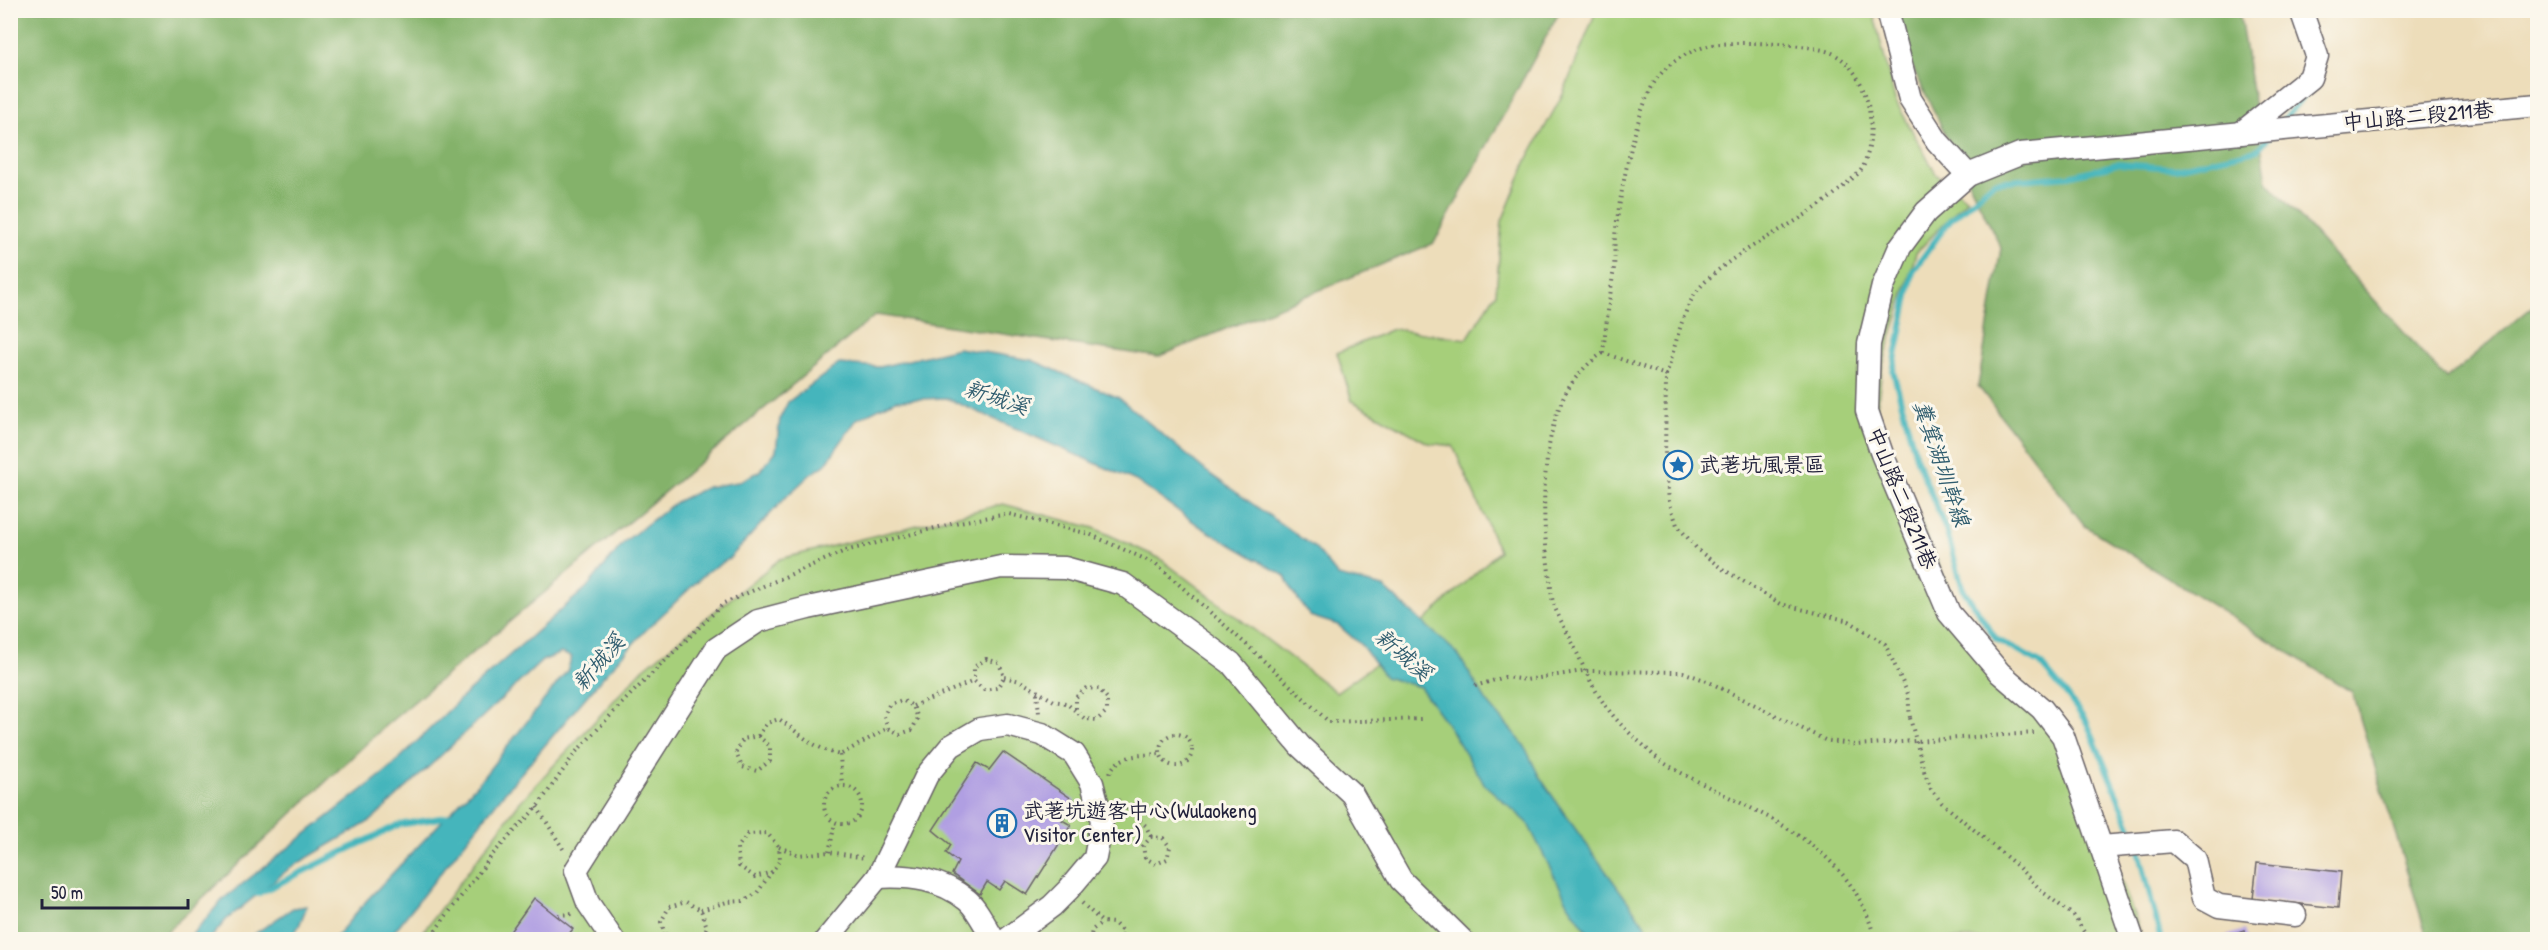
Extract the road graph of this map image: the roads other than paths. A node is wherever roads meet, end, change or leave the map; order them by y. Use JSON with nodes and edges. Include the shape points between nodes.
{"nodes":[{"id":1,"x":1887,"y":10,"type":"edge"},
{"id":2,"x":2301,"y":10,"type":"edge"},
{"id":3,"x":2538,"y":105,"type":"edge"},
{"id":4,"x":2247,"y":132,"type":"junction"},
{"id":5,"x":1968,"y":175,"type":"junction"},
{"id":6,"x":2119,"y":846,"type":"junction"},
{"id":7,"x":881,"y":871,"type":"junction"},
{"id":8,"x":2295,"y":915,"type":"dead end"},
{"id":9,"x":613,"y":939,"type":"edge"},
{"id":10,"x":826,"y":939,"type":"edge"},
{"id":11,"x":994,"y":939,"type":"edge"},
{"id":12,"x":1006,"y":939,"type":"edge"},
{"id":13,"x":1462,"y":939,"type":"edge"},
{"id":14,"x":2133,"y":939,"type":"edge"}],
"edges":[{"from":1,"to":5,"type":"street","via":[[1910,99],[1937,141]]},
{"from":2,"to":4,"type":"street","via":[[2317,56],[2310,78]]},
{"from":3,"to":4,"type":"street","name":"中山路二段211巷"},
{"from":4,"to":5,"type":"street","name":"中山路二段211巷","via":[[2020,154]]},
{"from":5,"to":6,"type":"street","name":"中山路二段211巷","via":[[1920,221],[1900,247],[1882,286],[1869,344],[1867,411],[1949,613],[2000,673],[2042,710],[2063,736]]},
{"from":6,"to":8,"type":"street","via":[[2174,841],[2195,859],[2204,898],[2219,906]]},
{"from":6,"to":14,"type":"street","name":"中山路二段211巷"},
{"from":7,"to":10,"type":"street"},
{"from":7,"to":11,"type":"street","via":[[939,883],[969,901]]},
{"from":7,"to":12,"type":"street","via":[[927,775],[951,747],[980,729],[1008,725],[1042,734],[1074,754],[1092,783],[1102,821],[1095,858],[1052,906]]},
{"from":9,"to":13,"type":"street","via":[[588,903],[576,870],[716,649],[758,621],[1001,567],[1065,567],[1123,584],[1231,663],[1300,746],[1352,794],[1401,880]]}]}
